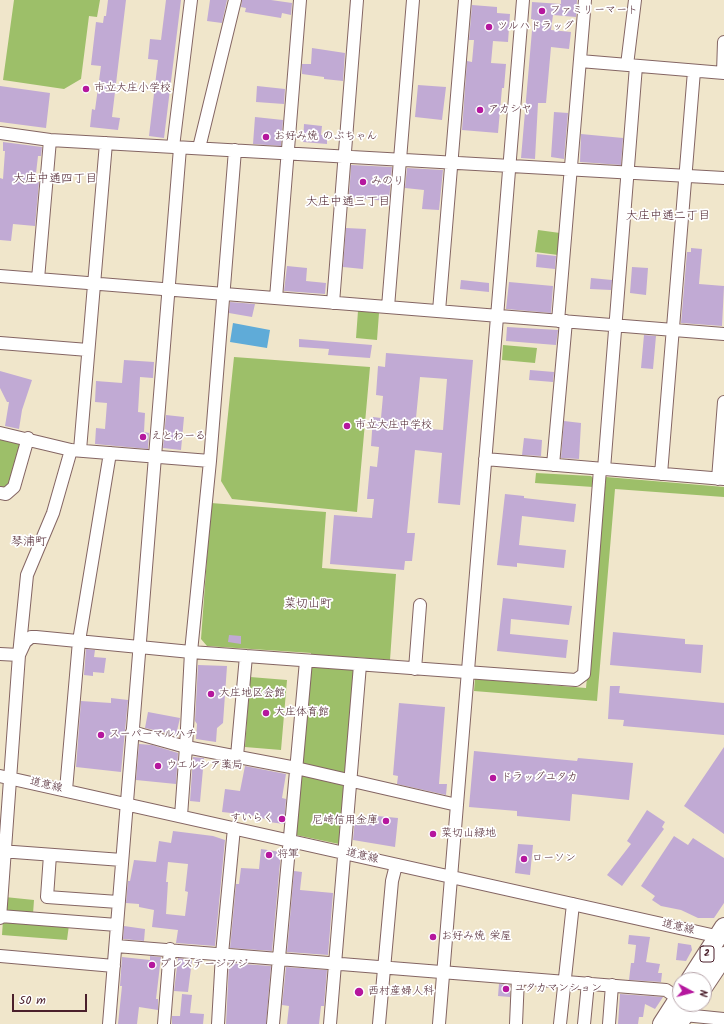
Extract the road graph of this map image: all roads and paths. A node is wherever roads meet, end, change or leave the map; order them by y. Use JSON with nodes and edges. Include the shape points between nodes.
{"nodes":[{"id":1,"x":191,"y":0,"type":"edge"},
{"id":2,"x":235,"y":0,"type":"edge"},
{"id":3,"x":300,"y":0,"type":"edge"},
{"id":4,"x":357,"y":0,"type":"edge"},
{"id":5,"x":413,"y":0,"type":"edge"},
{"id":6,"x":465,"y":0,"type":"edge"},
{"id":7,"x":523,"y":0,"type":"edge"},
{"id":8,"x":585,"y":0,"type":"edge"},
{"id":9,"x":635,"y":0,"type":"edge"},
{"id":10,"x":724,"y":42,"type":"edge"},
{"id":11,"x":580,"y":61,"type":"junction"},
{"id":12,"x":632,"y":66,"type":"junction"},
{"id":13,"x":694,"y":71,"type":"junction"},
{"id":14,"x":724,"y":73,"type":"edge"},
{"id":15,"x":0,"y":133,"type":"edge"},
{"id":16,"x":50,"y":140,"type":"junction"},
{"id":17,"x":106,"y":143,"type":"junction"},
{"id":18,"x":177,"y":147,"type":"junction"},
{"id":19,"x":199,"y":148,"type":"junction"},
{"id":20,"x":235,"y":150,"type":"junction"},
{"id":21,"x":288,"y":153,"type":"junction"},
{"id":22,"x":345,"y":156,"type":"junction"},
{"id":23,"x":400,"y":160,"type":"junction"},
{"id":24,"x":451,"y":162,"type":"junction"},
{"id":25,"x":508,"y":166,"type":"junction"},
{"id":26,"x":570,"y":169,"type":"junction"},
{"id":27,"x":627,"y":172,"type":"junction"},
{"id":28,"x":685,"y":175,"type":"junction"},
{"id":29,"x":724,"y":178,"type":"edge"},
{"id":30,"x":0,"y":276,"type":"edge"},
{"id":31,"x":38,"y":279,"type":"junction"},
{"id":32,"x":93,"y":283,"type":"junction"},
{"id":33,"x":169,"y":290,"type":"junction"},
{"id":34,"x":223,"y":294,"type":"junction"},
{"id":35,"x":276,"y":298,"type":"junction"},
{"id":36,"x":333,"y":303,"type":"junction"},
{"id":37,"x":388,"y":307,"type":"junction"},
{"id":38,"x":439,"y":311,"type":"junction"},
{"id":39,"x":496,"y":316,"type":"junction"},
{"id":40,"x":562,"y":321,"type":"junction"},
{"id":41,"x":615,"y":325,"type":"junction"},
{"id":42,"x":672,"y":330,"type":"junction"},
{"id":43,"x":724,"y":334,"type":"edge"},
{"id":44,"x":0,"y":343,"type":"edge"},
{"id":45,"x":88,"y":350,"type":"junction"},
{"id":46,"x":724,"y":402,"type":"edge"},
{"id":47,"x":0,"y":432,"type":"edge"},
{"id":48,"x":28,"y":438,"type":"junction"},
{"id":49,"x":76,"y":450,"type":"junction"},
{"id":50,"x":110,"y":453,"type":"junction"},
{"id":51,"x":156,"y":457,"type":"junction"},
{"id":52,"x":485,"y":459,"type":"junction"},
{"id":53,"x":210,"y":461,"type":"junction"},
{"id":54,"x":552,"y":465,"type":"junction"},
{"id":55,"x":602,"y":469,"type":"junction"},
{"id":56,"x":661,"y":474,"type":"junction"},
{"id":57,"x":721,"y":479,"type":"edge"},
{"id":58,"x":0,"y":493,"type":"edge"},
{"id":59,"x":420,"y":605,"type":"dead end"},
{"id":60,"x":79,"y":641,"type":"junction"},
{"id":61,"x":140,"y":646,"type":"junction"},
{"id":62,"x":191,"y":652,"type":"junction"},
{"id":63,"x":0,"y":654,"type":"edge"},
{"id":64,"x":19,"y":655,"type":"junction"},
{"id":65,"x":246,"y":656,"type":"junction"},
{"id":66,"x":306,"y":661,"type":"junction"},
{"id":67,"x":360,"y":665,"type":"junction"},
{"id":68,"x":415,"y":669,"type":"junction"},
{"id":69,"x":468,"y":673,"type":"junction"},
{"id":70,"x":132,"y":732,"type":"junction"},
{"id":71,"x":186,"y":747,"type":"junction"},
{"id":72,"x":237,"y":756,"type":"junction"},
{"id":73,"x":296,"y":768,"type":"junction"},
{"id":74,"x":5,"y":777,"type":"edge"},
{"id":75,"x":350,"y":781,"type":"junction"},
{"id":76,"x":66,"y":790,"type":"junction"},
{"id":77,"x":126,"y":804,"type":"junction"},
{"id":78,"x":457,"y":805,"type":"junction"},
{"id":79,"x":181,"y":816,"type":"junction"},
{"id":80,"x":234,"y":828,"type":"junction"},
{"id":81,"x":290,"y":841,"type":"junction"},
{"id":82,"x":2,"y":851,"type":"edge"},
{"id":83,"x":343,"y":853,"type":"junction"},
{"id":84,"x":50,"y":855,"type":"junction"},
{"id":85,"x":122,"y":860,"type":"junction"},
{"id":86,"x":396,"y":865,"type":"junction"},
{"id":87,"x":451,"y":877,"type":"junction"},
{"id":88,"x":118,"y":902,"type":"junction"},
{"id":89,"x":573,"y":904,"type":"junction"},
{"id":90,"x":0,"y":917,"type":"edge"},
{"id":91,"x":117,"y":925,"type":"junction"},
{"id":92,"x":722,"y":934,"type":"edge"},
{"id":93,"x":116,"y":946,"type":"junction"},
{"id":94,"x":170,"y":949,"type":"junction"},
{"id":95,"x":222,"y":954,"type":"junction"},
{"id":96,"x":0,"y":956,"type":"edge"},
{"id":97,"x":724,"y":956,"type":"edge"},
{"id":98,"x":278,"y":958,"type":"junction"},
{"id":99,"x":335,"y":963,"type":"junction"},
{"id":100,"x":114,"y":966,"type":"junction"},
{"id":101,"x":385,"y":966,"type":"junction"},
{"id":102,"x":443,"y":972,"type":"junction"},
{"id":103,"x":696,"y":972,"type":"edge"},
{"id":104,"x":712,"y":974,"type":"edge"},
{"id":105,"x":518,"y":978,"type":"junction"},
{"id":106,"x":564,"y":981,"type":"junction"},
{"id":107,"x":588,"y":983,"type":"junction"},
{"id":108,"x":612,"y":985,"type":"junction"},
{"id":109,"x":672,"y":996,"type":"edge"},
{"id":110,"x":678,"y":1012,"type":"edge"},
{"id":111,"x":698,"y":1012,"type":"edge"},
{"id":112,"x":724,"y":1019,"type":"edge"},
{"id":113,"x":109,"y":1024,"type":"edge"},
{"id":114,"x":164,"y":1024,"type":"edge"},
{"id":115,"x":218,"y":1024,"type":"edge"},
{"id":116,"x":273,"y":1024,"type":"edge"},
{"id":117,"x":330,"y":1024,"type":"edge"},
{"id":118,"x":379,"y":1024,"type":"edge"},
{"id":119,"x":439,"y":1024,"type":"edge"},
{"id":120,"x":516,"y":1024,"type":"edge"},
{"id":121,"x":560,"y":1024,"type":"edge"},
{"id":122,"x":567,"y":1024,"type":"edge"},
{"id":123,"x":584,"y":1024,"type":"edge"},
{"id":124,"x":609,"y":1024,"type":"edge"},
{"id":125,"x":662,"y":1024,"type":"edge"}],
"edges":[{"from":1,"to":18,"type":"street"},
{"from":2,"to":19,"type":"street"},
{"from":3,"to":21,"type":"street"},
{"from":4,"to":22,"type":"street"},
{"from":5,"to":23,"type":"street"},
{"from":6,"to":24,"type":"street"},
{"from":7,"to":25,"type":"street"},
{"from":8,"to":11,"type":"street"},
{"from":9,"to":12,"type":"street"},
{"from":10,"to":14,"type":"street"},
{"from":11,"to":12,"type":"street"},
{"from":11,"to":26,"type":"street"},
{"from":12,"to":13,"type":"street"},
{"from":12,"to":27,"type":"street"},
{"from":13,"to":14,"type":"street"},
{"from":13,"to":28,"type":"street"},
{"from":15,"to":16,"type":"street"},
{"from":16,"to":17,"type":"street"},
{"from":16,"to":31,"type":"street"},
{"from":17,"to":18,"type":"street"},
{"from":17,"to":32,"type":"street"},
{"from":18,"to":19,"type":"street"},
{"from":18,"to":33,"type":"street"},
{"from":19,"to":20,"type":"street"},
{"from":20,"to":21,"type":"street"},
{"from":20,"to":34,"type":"street"},
{"from":21,"to":22,"type":"street"},
{"from":21,"to":35,"type":"street"},
{"from":22,"to":23,"type":"street"},
{"from":22,"to":36,"type":"street"},
{"from":23,"to":24,"type":"street"},
{"from":23,"to":37,"type":"street"},
{"from":24,"to":25,"type":"street"},
{"from":24,"to":38,"type":"street"},
{"from":25,"to":26,"type":"street"},
{"from":25,"to":39,"type":"street"},
{"from":26,"to":27,"type":"street"},
{"from":26,"to":40,"type":"street"},
{"from":27,"to":28,"type":"street"},
{"from":27,"to":41,"type":"street"},
{"from":28,"to":29,"type":"street"},
{"from":28,"to":42,"type":"street"},
{"from":30,"to":31,"type":"street"},
{"from":31,"to":32,"type":"street"},
{"from":32,"to":33,"type":"street"},
{"from":32,"to":45,"type":"street"},
{"from":33,"to":34,"type":"street"},
{"from":33,"to":51,"type":"street"},
{"from":34,"to":35,"type":"street"},
{"from":34,"to":53,"type":"street"},
{"from":35,"to":36,"type":"street"},
{"from":36,"to":37,"type":"street"},
{"from":37,"to":38,"type":"street"},
{"from":38,"to":39,"type":"street"},
{"from":39,"to":40,"type":"street"},
{"from":39,"to":52,"type":"street"},
{"from":40,"to":41,"type":"street"},
{"from":40,"to":54,"type":"street"},
{"from":41,"to":42,"type":"street"},
{"from":41,"to":55,"type":"street"},
{"from":42,"to":43,"type":"street"},
{"from":42,"to":56,"type":"street"},
{"from":44,"to":45,"type":"street"},
{"from":45,"to":49,"type":"street"},
{"from":46,"to":57,"type":"street"},
{"from":47,"to":48,"type":"street"},
{"from":48,"to":49,"type":"street"},
{"from":48,"to":58,"type":"street","via":[[14,487],[6,494]]},
{"from":49,"to":50,"type":"street"},
{"from":49,"to":64,"type":"street","via":[[27,575]]},
{"from":50,"to":51,"type":"street"},
{"from":50,"to":60,"type":"street"},
{"from":51,"to":53,"type":"street"},
{"from":51,"to":61,"type":"street"},
{"from":52,"to":54,"type":"street"},
{"from":52,"to":69,"type":"street"},
{"from":53,"to":62,"type":"street"},
{"from":54,"to":55,"type":"street"},
{"from":55,"to":56,"type":"street"},
{"from":55,"to":69,"type":"street","via":[[584,674],[576,680]]},
{"from":56,"to":57,"type":"street"},
{"from":59,"to":68,"type":"street"},
{"from":60,"to":61,"type":"street"},
{"from":60,"to":64,"type":"street","via":[[31,637],[25,642]]},
{"from":60,"to":76,"type":"street"},
{"from":61,"to":62,"type":"street"},
{"from":61,"to":70,"type":"street"},
{"from":62,"to":65,"type":"street"},
{"from":62,"to":71,"type":"street"},
{"from":63,"to":64,"type":"street"},
{"from":64,"to":74,"type":"street"},
{"from":65,"to":66,"type":"street"},
{"from":65,"to":72,"type":"street"},
{"from":66,"to":67,"type":"street"},
{"from":66,"to":73,"type":"street"},
{"from":67,"to":68,"type":"street"},
{"from":67,"to":75,"type":"street"},
{"from":68,"to":69,"type":"street"},
{"from":69,"to":78,"type":"street"},
{"from":70,"to":71,"type":"street"},
{"from":70,"to":77,"type":"street"},
{"from":71,"to":72,"type":"street"},
{"from":71,"to":79,"type":"street"},
{"from":72,"to":73,"type":"street"},
{"from":73,"to":75,"type":"street"},
{"from":73,"to":81,"type":"street"},
{"from":74,"to":76,"type":"street","name":"道意線"},
{"from":74,"to":82,"type":"street"},
{"from":75,"to":78,"type":"street"},
{"from":75,"to":83,"type":"street"},
{"from":76,"to":77,"type":"street","name":"道意線"},
{"from":77,"to":79,"type":"street","name":"道意線"},
{"from":77,"to":85,"type":"street"},
{"from":78,"to":87,"type":"street"},
{"from":79,"to":80,"type":"street","name":"道意線"},
{"from":80,"to":81,"type":"street","name":"道意線"},
{"from":80,"to":95,"type":"street"},
{"from":81,"to":83,"type":"street","name":"道意線"},
{"from":81,"to":98,"type":"street"},
{"from":82,"to":84,"type":"street"},
{"from":82,"to":90,"type":"street"},
{"from":83,"to":86,"type":"street","name":"道意線"},
{"from":83,"to":99,"type":"street"},
{"from":84,"to":85,"type":"street"},
{"from":84,"to":88,"type":"street","via":[[47,897]]},
{"from":85,"to":88,"type":"street"},
{"from":86,"to":87,"type":"street","name":"道意線"},
{"from":86,"to":101,"type":"street","via":[[392,881]]},
{"from":87,"to":89,"type":"street","name":"道意線"},
{"from":87,"to":102,"type":"street"},
{"from":88,"to":91,"type":"street"},
{"from":89,"to":92,"type":"street","name":"道意線"},
{"from":89,"to":106,"type":"street"},
{"from":90,"to":91,"type":"street"},
{"from":91,"to":93,"type":"street"},
{"from":92,"to":103,"type":"highway","number":"2"},
{"from":93,"to":94,"type":"street"},
{"from":93,"to":100,"type":"street"},
{"from":94,"to":95,"type":"street"},
{"from":94,"to":114,"type":"street"},
{"from":95,"to":98,"type":"street"},
{"from":95,"to":115,"type":"street"},
{"from":96,"to":100,"type":"street"},
{"from":97,"to":104,"type":"highway","number":"2"},
{"from":98,"to":99,"type":"street"},
{"from":98,"to":116,"type":"street"},
{"from":99,"to":101,"type":"street"},
{"from":99,"to":117,"type":"street"},
{"from":100,"to":113,"type":"street"},
{"from":101,"to":102,"type":"street"},
{"from":101,"to":118,"type":"street"},
{"from":102,"to":105,"type":"street"},
{"from":102,"to":119,"type":"street"},
{"from":105,"to":106,"type":"street"},
{"from":105,"to":120,"type":"street"},
{"from":106,"to":107,"type":"street"},
{"from":106,"to":121,"type":"street"},
{"from":107,"to":108,"type":"street"},
{"from":107,"to":123,"type":"street"},
{"from":108,"to":109,"type":"street","via":[[666,990]]},
{"from":108,"to":124,"type":"street"},
{"from":110,"to":125,"type":"highway"},
{"from":111,"to":112,"type":"street"},
{"from":121,"to":122,"type":"street"}]}
